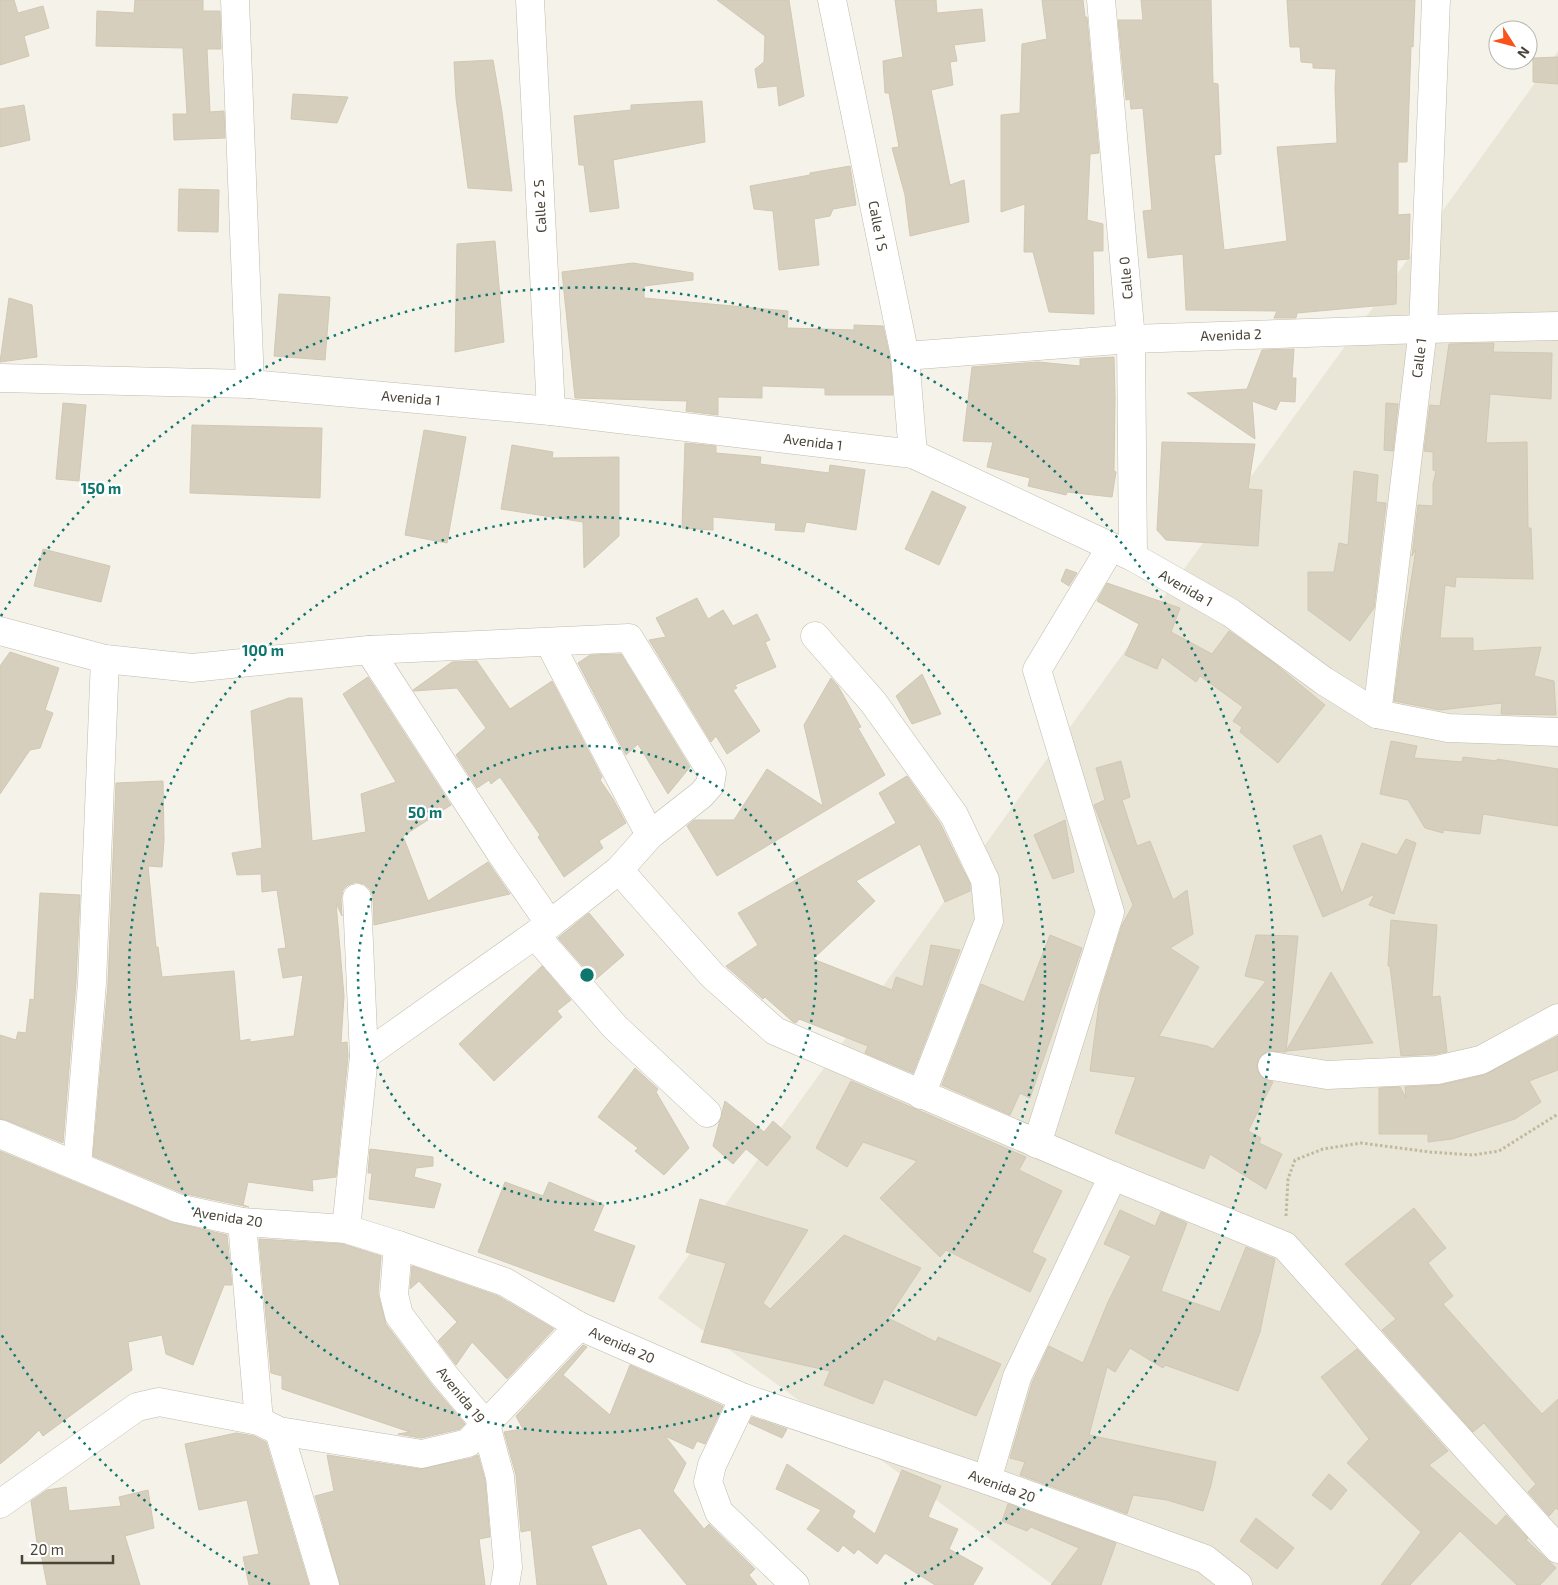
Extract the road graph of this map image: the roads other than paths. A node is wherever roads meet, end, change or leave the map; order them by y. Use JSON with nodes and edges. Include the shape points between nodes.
{"nodes":[{"id":1,"x":235,"y":0,"type":"edge"},
{"id":2,"x":530,"y":0,"type":"edge"},
{"id":3,"x":832,"y":0,"type":"edge"},
{"id":4,"x":1101,"y":0,"type":"edge"},
{"id":5,"x":1436,"y":0,"type":"edge"},
{"id":6,"x":1558,"y":326,"type":"edge"},
{"id":7,"x":1422,"y":329,"type":"junction"},
{"id":8,"x":1131,"y":339,"type":"junction"},
{"id":9,"x":904,"y":356,"type":"junction"},
{"id":10,"x":0,"y":378,"type":"edge"},
{"id":11,"x":250,"y":384,"type":"junction"},
{"id":12,"x":551,"y":411,"type":"junction"},
{"id":13,"x":912,"y":454,"type":"junction"},
{"id":14,"x":1122,"y":552,"type":"junction"},
{"id":15,"x":0,"y":631,"type":"edge"},
{"id":16,"x":815,"y":636,"type":"dead end"},
{"id":17,"x":549,"y":642,"type":"junction"},
{"id":18,"x":369,"y":650,"type":"junction"},
{"id":19,"x":105,"y":659,"type":"junction"},
{"id":20,"x":1377,"y":714,"type":"junction"},
{"id":21,"x":1558,"y":732,"type":"edge"},
{"id":22,"x":650,"y":836,"type":"junction"},
{"id":23,"x":619,"y":870,"type":"junction"},
{"id":24,"x":357,"y":898,"type":"dead end"},
{"id":25,"x":542,"y":930,"type":"junction"},
{"id":26,"x":1558,"y":1018,"type":"edge"},
{"id":27,"x":364,"y":1056,"type":"junction"},
{"id":28,"x":1272,"y":1066,"type":"dead end"},
{"id":29,"x":921,"y":1095,"type":"junction"},
{"id":30,"x":707,"y":1113,"type":"dead end"},
{"id":31,"x":0,"y":1134,"type":"edge"},
{"id":32,"x":1037,"y":1144,"type":"junction"},
{"id":33,"x":77,"y":1166,"type":"junction"},
{"id":34,"x":1113,"y":1176,"type":"junction"},
{"id":35,"x":242,"y":1222,"type":"junction"},
{"id":36,"x":346,"y":1229,"type":"junction"},
{"id":37,"x":398,"y":1245,"type":"junction"},
{"id":38,"x":579,"y":1326,"type":"junction"},
{"id":39,"x":744,"y":1398,"type":"junction"},
{"id":40,"x":486,"y":1425,"type":"junction"},
{"id":41,"x":269,"y":1426,"type":"junction"},
{"id":42,"x":987,"y":1480,"type":"junction"},
{"id":43,"x":0,"y":1504,"type":"edge"},
{"id":44,"x":1558,"y":1549,"type":"edge"},
{"id":45,"x":325,"y":1585,"type":"edge"},
{"id":46,"x":505,"y":1585,"type":"edge"},
{"id":47,"x":796,"y":1585,"type":"edge"},
{"id":48,"x":1238,"y":1585,"type":"edge"}],
"edges":[{"from":1,"to":11,"type":"street"},
{"from":2,"to":12,"type":"street","name":"Calle 2 S"},
{"from":3,"to":9,"type":"street","name":"Calle 1 S"},
{"from":4,"to":8,"type":"street","name":"Calle 0"},
{"from":5,"to":7,"type":"street","name":"Calle 1"},
{"from":6,"to":7,"type":"street","name":"Avenida 2"},
{"from":7,"to":8,"type":"street","name":"Avenida 2"},
{"from":7,"to":20,"type":"street","name":"Calle 1"},
{"from":8,"to":9,"type":"street","name":"Avenida 2"},
{"from":8,"to":14,"type":"street","name":"Calle 0"},
{"from":9,"to":13,"type":"street","name":"Calle 1 S"},
{"from":10,"to":11,"type":"street","name":"Avenida 1"},
{"from":11,"to":12,"type":"street","name":"Avenida 1"},
{"from":12,"to":13,"type":"street","name":"Avenida 1"},
{"from":13,"to":14,"type":"street","name":"Avenida 1"},
{"from":14,"to":20,"type":"street","name":"Avenida 1","via":[[1231,613],[1324,681]]},
{"from":14,"to":32,"type":"street","via":[[1037,670],[1110,912]]},
{"from":15,"to":19,"type":"street"},
{"from":16,"to":29,"type":"street","via":[[873,702],[954,815],[985,880],[989,921]]},
{"from":17,"to":18,"type":"street"},
{"from":17,"to":22,"type":"street"},
{"from":17,"to":22,"type":"street","via":[[629,638],[712,773],[710,785],[701,795]]},
{"from":18,"to":19,"type":"street","via":[[192,668]]},
{"from":18,"to":25,"type":"street","via":[[500,852]]},
{"from":19,"to":33,"type":"street","via":[[92,983]]},
{"from":20,"to":21,"type":"street","name":"Avenida 1","via":[[1448,728]]},
{"from":22,"to":23,"type":"street"},
{"from":23,"to":25,"type":"street"},
{"from":23,"to":29,"type":"street","via":[[712,975],[775,1031]]},
{"from":24,"to":27,"type":"street"},
{"from":25,"to":27,"type":"street"},
{"from":25,"to":30,"type":"street","via":[[615,1027]]},
{"from":26,"to":28,"type":"street","via":[[1481,1060],[1438,1070],[1327,1075]]},
{"from":27,"to":36,"type":"street"},
{"from":29,"to":32,"type":"street"},
{"from":31,"to":33,"type":"street","name":"Avenida 20"},
{"from":32,"to":34,"type":"street"},
{"from":33,"to":35,"type":"street","name":"Avenida 20","via":[[177,1208]]},
{"from":34,"to":42,"type":"street","via":[[1017,1376]]},
{"from":34,"to":44,"type":"street","via":[[1286,1246]]},
{"from":35,"to":36,"type":"street","name":"Avenida 20"},
{"from":35,"to":41,"type":"street"},
{"from":36,"to":37,"type":"street","name":"Avenida 20"},
{"from":37,"to":38,"type":"street","name":"Avenida 20","via":[[506,1282]]},
{"from":37,"to":40,"type":"street","name":"Avenida 19","via":[[394,1295],[399,1315]]},
{"from":38,"to":39,"type":"street","name":"Avenida 20"},
{"from":38,"to":40,"type":"street"},
{"from":39,"to":42,"type":"street","name":"Avenida 20"},
{"from":39,"to":47,"type":"street","via":[[712,1465],[708,1482],[719,1512]]},
{"from":40,"to":41,"type":"street","via":[[468,1443],[422,1454]]},
{"from":40,"to":46,"type":"street","name":"Avenida 19","via":[[500,1477],[508,1567]]},
{"from":41,"to":43,"type":"street","via":[[159,1402],[137,1407]]},
{"from":41,"to":45,"type":"street"},
{"from":42,"to":48,"type":"street","name":"Avenida 20","via":[[1205,1559]]}]}
